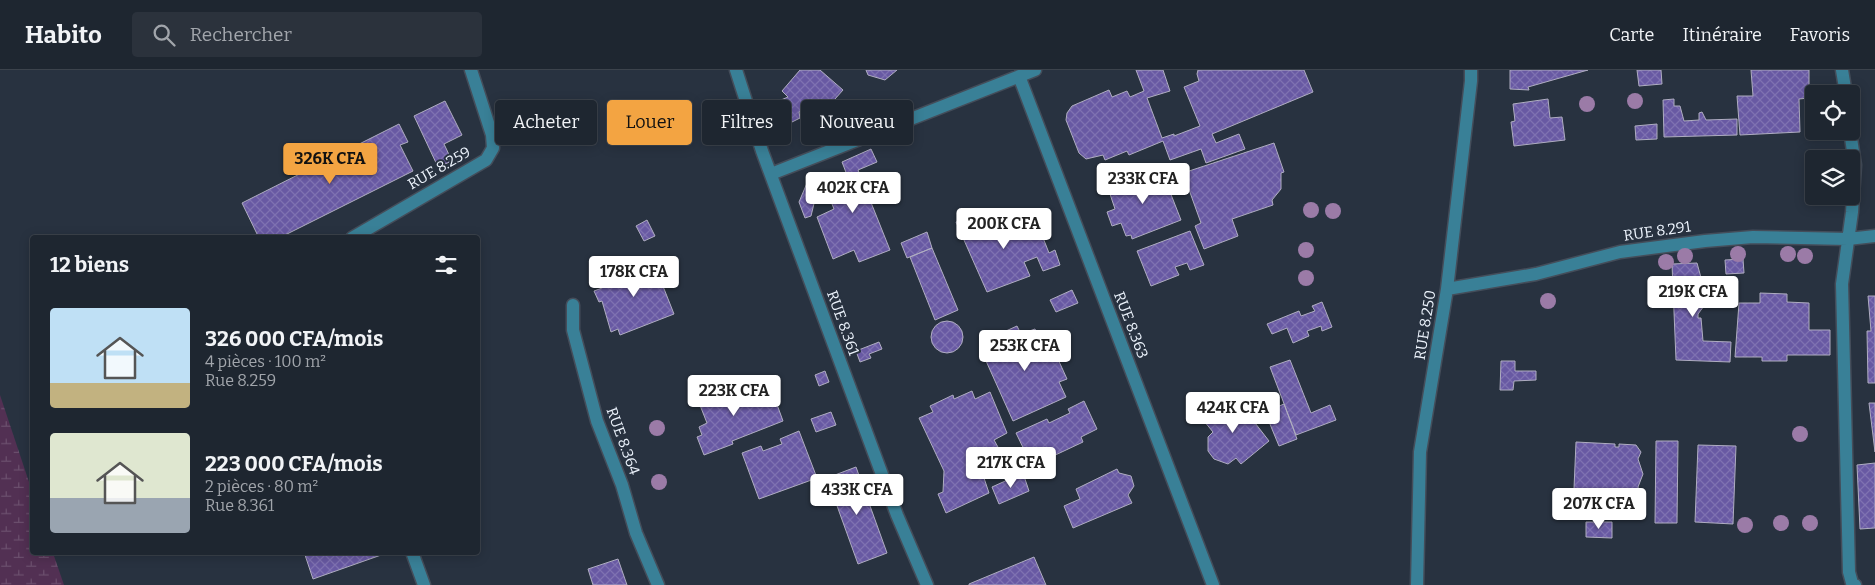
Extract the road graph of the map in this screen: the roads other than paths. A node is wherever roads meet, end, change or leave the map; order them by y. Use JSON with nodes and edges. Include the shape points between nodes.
{"nodes":[{"id":1,"x":471,"y":70,"type":"edge"},
{"id":2,"x":736,"y":70,"type":"edge"},
{"id":3,"x":1035,"y":70,"type":"edge"},
{"id":4,"x":1471,"y":70,"type":"edge"},
{"id":5,"x":1842,"y":70,"type":"edge"},
{"id":6,"x":1019,"y":76,"type":"junction"},
{"id":7,"x":1844,"y":85,"type":"edge"},
{"id":8,"x":1851,"y":140,"type":"edge"},
{"id":9,"x":771,"y":174,"type":"junction"},
{"id":10,"x":357,"y":235,"type":"edge"},
{"id":11,"x":1875,"y":236,"type":"edge"},
{"id":12,"x":1848,"y":239,"type":"junction"},
{"id":13,"x":1448,"y":289,"type":"junction"},
{"id":14,"x":573,"y":305,"type":"dead end"},
{"id":15,"x":413,"y":555,"type":"edge"},
{"id":16,"x":424,"y":585,"type":"edge"},
{"id":17,"x":658,"y":585,"type":"edge"},
{"id":18,"x":927,"y":585,"type":"edge"},
{"id":19,"x":1213,"y":585,"type":"edge"},
{"id":20,"x":1417,"y":585,"type":"edge"},
{"id":21,"x":1855,"y":585,"type":"edge"}],
"edges":[{"from":1,"to":10,"type":"street","name":"RUE 8.259","via":[[492,135],[493,148],[486,160]]},
{"from":2,"to":9,"type":"street","name":"RUE 8.361"},
{"from":3,"to":6,"type":"street"},
{"from":4,"to":13,"type":"street","name":"RUE 8.250"},
{"from":5,"to":7,"type":"street"},
{"from":6,"to":9,"type":"street"},
{"from":6,"to":19,"type":"street","name":"RUE 8.363"},
{"from":8,"to":12,"type":"street","via":[[1855,165]]},
{"from":9,"to":18,"type":"street","name":"RUE 8.361","via":[[896,514]]},
{"from":11,"to":12,"type":"street","name":"RUE 8.291"},
{"from":12,"to":13,"type":"street","name":"RUE 8.291","via":[[1753,237],[1681,244],[1620,252],[1536,274]]},
{"from":12,"to":21,"type":"street","via":[[1842,284],[1849,572]]},
{"from":13,"to":20,"type":"street","name":"RUE 8.250","via":[[1420,452]]},
{"from":14,"to":17,"type":"street","name":"RUE 8.364","via":[[573,330],[597,421]]},
{"from":15,"to":16,"type":"street"}]}
